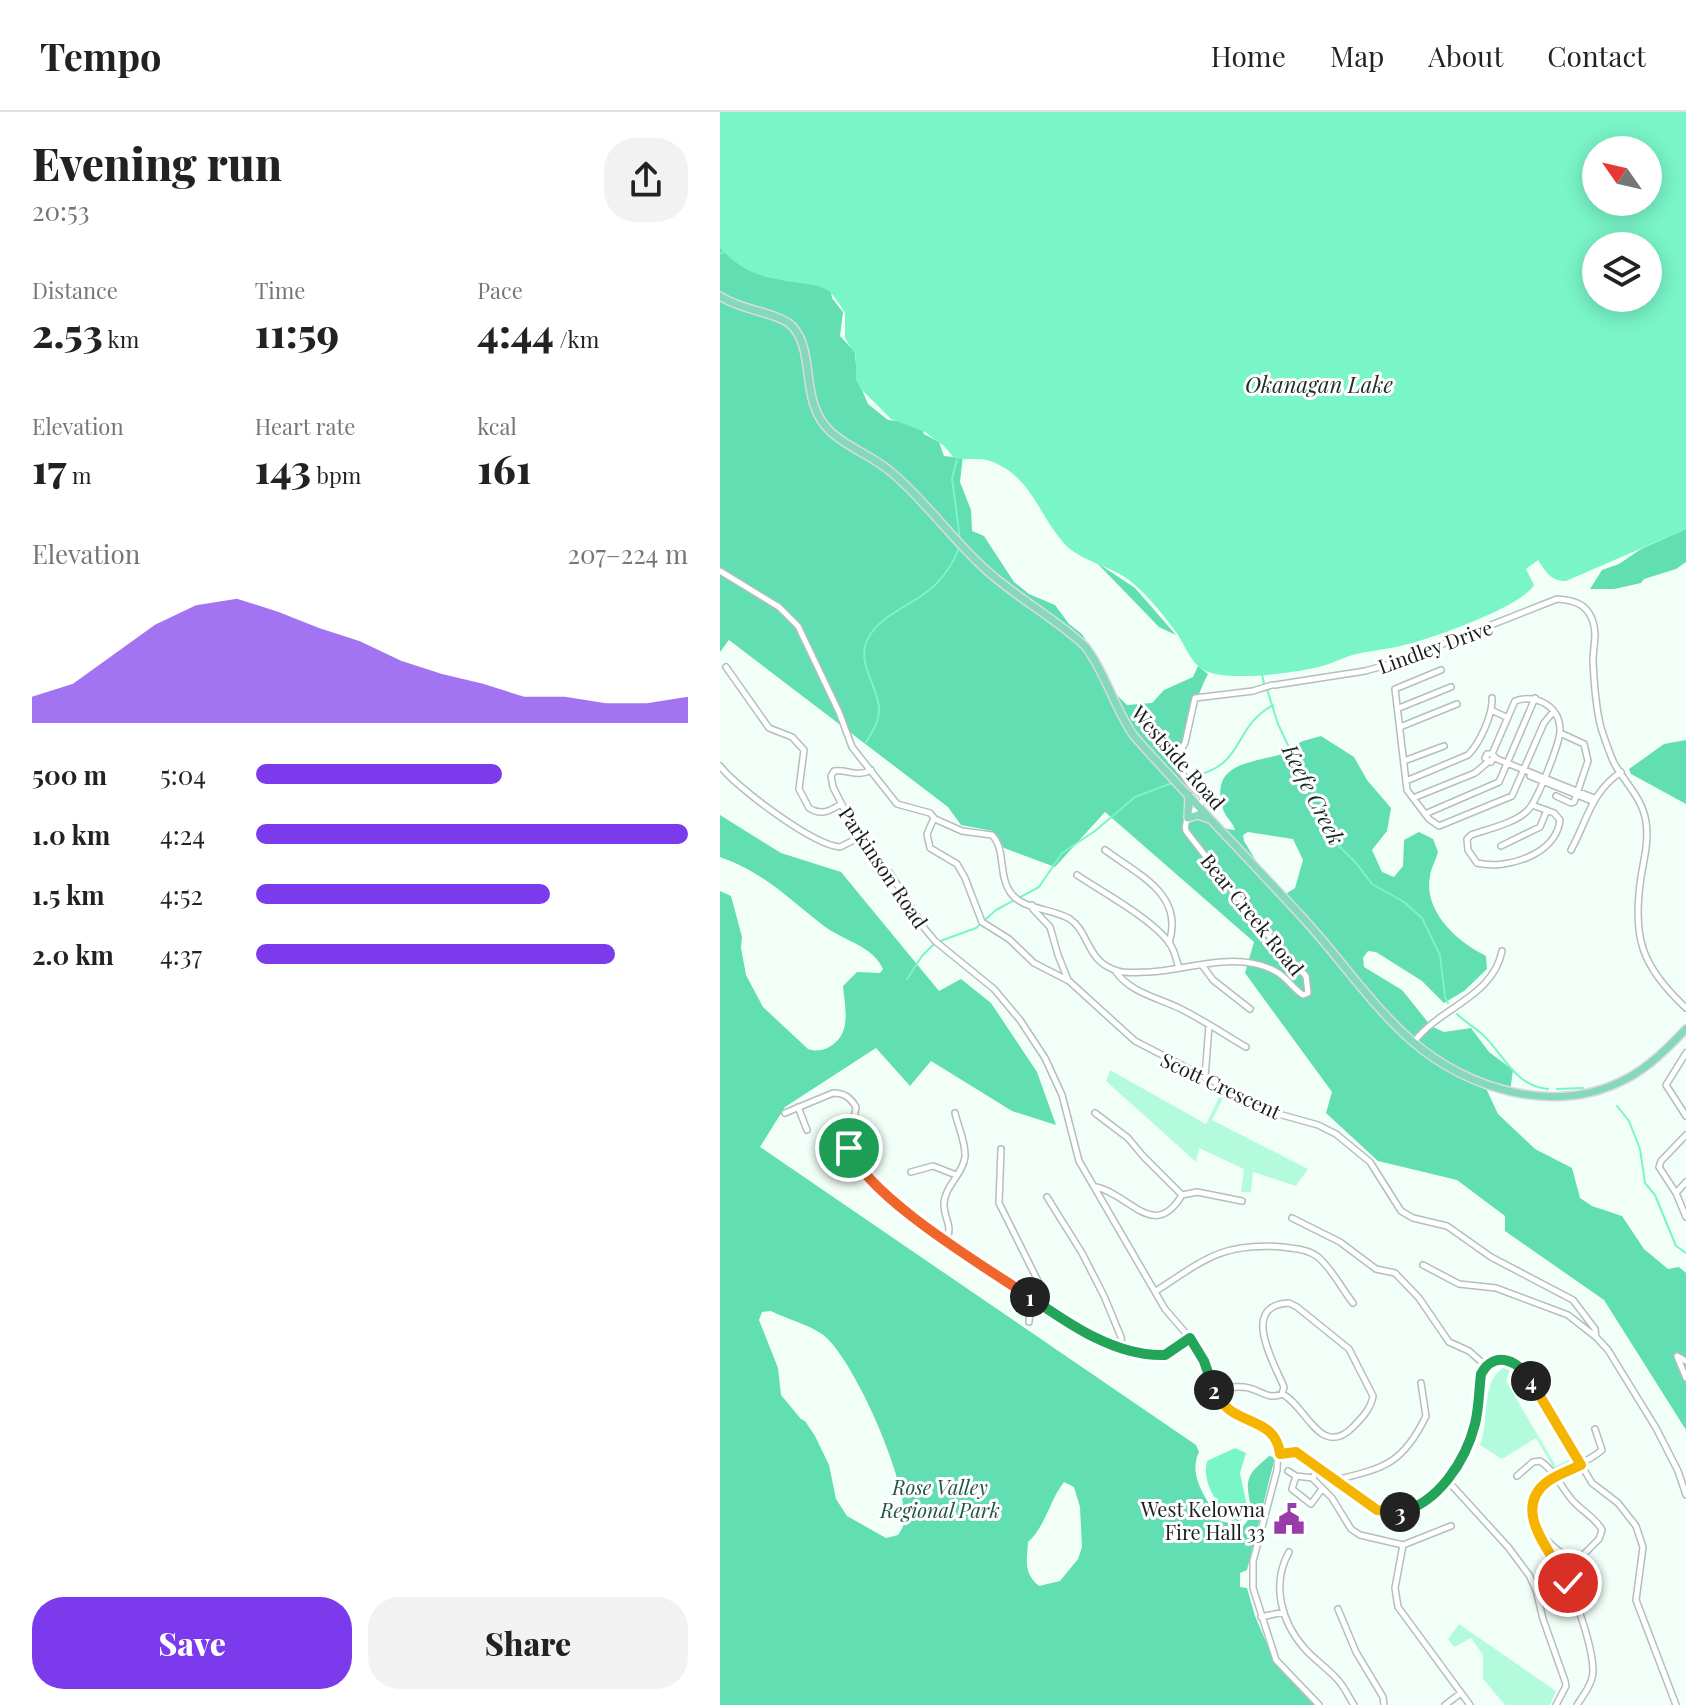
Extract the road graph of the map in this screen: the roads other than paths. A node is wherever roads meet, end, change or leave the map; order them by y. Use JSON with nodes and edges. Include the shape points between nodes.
{"nodes":[{"id":1,"x":720,"y":296,"type":"edge"},
{"id":2,"x":720,"y":571,"type":"edge"},
{"id":3,"x":726,"y":667,"type":"dead end"},
{"id":4,"x":1441,"y":670,"type":"dead end"},
{"id":5,"x":1451,"y":687,"type":"dead end"},
{"id":6,"x":1492,"y":698,"type":"dead end"},
{"id":7,"x":1535,"y":698,"type":"junction"},
{"id":8,"x":1457,"y":704,"type":"dead end"},
{"id":9,"x":1399,"y":708,"type":"junction"},
{"id":10,"x":1491,"y":710,"type":"junction"},
{"id":11,"x":1553,"y":712,"type":"junction"},
{"id":12,"x":1506,"y":717,"type":"junction"},
{"id":13,"x":1400,"y":727,"type":"junction"},
{"id":14,"x":1560,"y":733,"type":"junction"},
{"id":15,"x":1444,"y":746,"type":"dead end"},
{"id":16,"x":1491,"y":758,"type":"junction"},
{"id":17,"x":1404,"y":761,"type":"junction"},
{"id":18,"x":1507,"y":765,"type":"junction"},
{"id":19,"x":720,"y":766,"type":"edge"},
{"id":20,"x":871,"y":770,"type":"junction"},
{"id":21,"x":1524,"y":772,"type":"junction"},
{"id":22,"x":1621,"y":772,"type":"junction"},
{"id":23,"x":1542,"y":779,"type":"junction"},
{"id":24,"x":1406,"y":781,"type":"junction"},
{"id":25,"x":1577,"y":793,"type":"junction"},
{"id":26,"x":1189,"y":795,"type":"junction"},
{"id":27,"x":1556,"y":796,"type":"dead end"},
{"id":28,"x":1413,"y":798,"type":"junction"},
{"id":29,"x":1593,"y":800,"type":"junction"},
{"id":30,"x":841,"y":804,"type":"junction"},
{"id":31,"x":1532,"y":805,"type":"junction"},
{"id":32,"x":1199,"y":806,"type":"junction"},
{"id":33,"x":1547,"y":810,"type":"junction"},
{"id":34,"x":1425,"y":814,"type":"junction"},
{"id":35,"x":934,"y":818,"type":"junction"},
{"id":36,"x":1188,"y":818,"type":"junction"},
{"id":37,"x":1215,"y":822,"type":"junction"},
{"id":38,"x":860,"y":837,"type":"junction"},
{"id":39,"x":1501,"y":846,"type":"dead end"},
{"id":40,"x":1105,"y":850,"type":"dead end"},
{"id":41,"x":1571,"y":850,"type":"dead end"},
{"id":42,"x":1077,"y":875,"type":"dead end"},
{"id":43,"x":1032,"y":905,"type":"junction"},
{"id":44,"x":1169,"y":943,"type":"junction"},
{"id":45,"x":1502,"y":951,"type":"dead end"},
{"id":46,"x":1202,"y":965,"type":"junction"},
{"id":47,"x":1179,"y":968,"type":"junction"},
{"id":48,"x":1115,"y":970,"type":"junction"},
{"id":49,"x":1069,"y":981,"type":"junction"},
{"id":50,"x":1686,"y":1008,"type":"edge"},
{"id":51,"x":1250,"y":1009,"type":"dead end"},
{"id":52,"x":1209,"y":1025,"type":"junction"},
{"id":53,"x":1686,"y":1029,"type":"edge"},
{"id":54,"x":1414,"y":1042,"type":"junction"},
{"id":55,"x":1246,"y":1047,"type":"dead end"},
{"id":56,"x":1686,"y":1053,"type":"edge"},
{"id":57,"x":1205,"y":1078,"type":"junction"},
{"id":58,"x":798,"y":1107,"type":"junction"},
{"id":59,"x":785,"y":1113,"type":"dead end"},
{"id":60,"x":955,"y":1113,"type":"dead end"},
{"id":61,"x":1095,"y":1113,"type":"dead end"},
{"id":62,"x":1686,"y":1116,"type":"edge"},
{"id":63,"x":807,"y":1130,"type":"dead end"},
{"id":64,"x":1686,"y":1135,"type":"edge"},
{"id":65,"x":1001,"y":1149,"type":"dead end"},
{"id":66,"x":911,"y":1172,"type":"dead end"},
{"id":67,"x":956,"y":1175,"type":"junction"},
{"id":68,"x":1686,"y":1182,"type":"edge"},
{"id":69,"x":1095,"y":1187,"type":"junction"},
{"id":70,"x":1676,"y":1193,"type":"junction"},
{"id":71,"x":1182,"y":1195,"type":"junction"},
{"id":72,"x":1047,"y":1197,"type":"dead end"},
{"id":73,"x":1242,"y":1201,"type":"dead end"},
{"id":74,"x":1686,"y":1217,"type":"edge"},
{"id":75,"x":1292,"y":1218,"type":"dead end"},
{"id":76,"x":946,"y":1240,"type":"junction"},
{"id":77,"x":1423,"y":1265,"type":"dead end"},
{"id":78,"x":1156,"y":1291,"type":"junction"},
{"id":79,"x":1034,"y":1300,"type":"junction"},
{"id":80,"x":1353,"y":1303,"type":"dead end"},
{"id":81,"x":1029,"y":1322,"type":"dead end"},
{"id":82,"x":1596,"y":1337,"type":"junction"},
{"id":83,"x":1190,"y":1338,"type":"junction"},
{"id":84,"x":1122,"y":1347,"type":"junction"},
{"id":85,"x":1686,"y":1361,"type":"edge"},
{"id":86,"x":1486,"y":1366,"type":"junction"},
{"id":87,"x":1686,"y":1378,"type":"edge"},
{"id":88,"x":1421,"y":1383,"type":"dead end"},
{"id":89,"x":1214,"y":1390,"type":"junction"},
{"id":90,"x":1282,"y":1394,"type":"junction"},
{"id":91,"x":1595,"y":1429,"type":"dead end"},
{"id":92,"x":1280,"y":1454,"type":"junction"},
{"id":93,"x":1581,"y":1465,"type":"junction"},
{"id":94,"x":1317,"y":1466,"type":"junction"},
{"id":95,"x":1288,"y":1471,"type":"dead end"},
{"id":96,"x":1296,"y":1476,"type":"junction"},
{"id":97,"x":1517,"y":1476,"type":"dead end"},
{"id":98,"x":1313,"y":1478,"type":"junction"},
{"id":99,"x":1556,"y":1478,"type":"junction"},
{"id":100,"x":1335,"y":1480,"type":"junction"},
{"id":101,"x":1447,"y":1480,"type":"junction"},
{"id":102,"x":1322,"y":1489,"type":"junction"},
{"id":103,"x":1686,"y":1495,"type":"edge"},
{"id":104,"x":1451,"y":1526,"type":"dead end"},
{"id":105,"x":1536,"y":1528,"type":"junction"},
{"id":106,"x":1403,"y":1545,"type":"junction"},
{"id":107,"x":1289,"y":1552,"type":"dead end"},
{"id":108,"x":1338,"y":1609,"type":"dead end"},
{"id":109,"x":1284,"y":1612,"type":"junction"},
{"id":110,"x":1261,"y":1617,"type":"junction"},
{"id":111,"x":1461,"y":1693,"type":"junction"},
{"id":112,"x":1319,"y":1705,"type":"edge"},
{"id":113,"x":1354,"y":1705,"type":"edge"},
{"id":114,"x":1384,"y":1705,"type":"edge"},
{"id":115,"x":1445,"y":1705,"type":"edge"},
{"id":116,"x":1470,"y":1705,"type":"edge"},
{"id":117,"x":1556,"y":1705,"type":"edge"},
{"id":118,"x":1577,"y":1705,"type":"edge"},
{"id":119,"x":1676,"y":1705,"type":"edge"}],
"edges":[{"from":1,"to":26,"type":"main road","name":"Westside Road","via":[[791,324],[802,342],[810,393],[821,422],[894,474],[986,571],[1085,646],[1126,724]]},
{"from":2,"to":20,"type":"street","via":[[779,607],[798,626],[845,734]]},
{"from":3,"to":30,"type":"street","via":[[769,728],[792,737],[804,750],[799,789],[809,808],[822,813]]},
{"from":4,"to":9,"type":"street","via":[[1395,689]]},
{"from":5,"to":9,"type":"street"},
{"from":6,"to":10,"type":"street"},
{"from":7,"to":11,"type":"street"},
{"from":7,"to":12,"type":"street","via":[[1515,701]]},
{"from":7,"to":18,"type":"street"},
{"from":8,"to":13,"type":"street"},
{"from":9,"to":13,"type":"street"},
{"from":10,"to":12,"type":"street"},
{"from":10,"to":24,"type":"street","via":[[1468,755]]},
{"from":11,"to":14,"type":"street"},
{"from":11,"to":21,"type":"street"},
{"from":12,"to":16,"type":"street"},
{"from":13,"to":17,"type":"street"},
{"from":14,"to":23,"type":"street"},
{"from":14,"to":25,"type":"street","via":[[1586,748],[1588,761]]},
{"from":15,"to":17,"type":"street"},
{"from":16,"to":18,"type":"street"},
{"from":16,"to":28,"type":"street","via":[[1475,773]]},
{"from":17,"to":24,"type":"street"},
{"from":18,"to":21,"type":"street"},
{"from":18,"to":34,"type":"street","via":[[1494,786]]},
{"from":19,"to":38,"type":"street","via":[[742,789],[820,842],[840,847]]},
{"from":20,"to":30,"type":"street","name":"Parkinson Road","via":[[857,775],[834,771],[833,787]]},
{"from":20,"to":35,"type":"street","via":[[897,804]]},
{"from":21,"to":23,"type":"street"},
{"from":21,"to":34,"type":"street","via":[[1506,800],[1445,825]]},
{"from":22,"to":29,"type":"street"},
{"from":22,"to":32,"type":"street","name":"Lindley Drive","via":[[1601,726],[1592,616],[1572,600],[1557,599],[1365,671],[1193,700],[1185,743],[1174,762],[1204,797]]},
{"from":22,"to":50,"type":"street","via":[[1647,826],[1637,907],[1642,949],[1656,978]]},
{"from":23,"to":25,"type":"street"},
{"from":23,"to":31,"type":"street"},
{"from":24,"to":28,"type":"street"},
{"from":25,"to":27,"type":"street","via":[[1571,803]]},
{"from":25,"to":29,"type":"street"},
{"from":26,"to":32,"type":"main road","name":"Westside Road"},
{"from":26,"to":36,"type":"main road"},
{"from":28,"to":34,"type":"street"},
{"from":29,"to":41,"type":"street"},
{"from":30,"to":38,"type":"street","name":"Parkinson Road"},
{"from":31,"to":33,"type":"street"},
{"from":31,"to":33,"type":"street","via":[[1522,815],[1467,839],[1477,863],[1508,865],[1543,848],[1560,820]]},
{"from":32,"to":36,"type":"street"},
{"from":32,"to":37,"type":"main road","name":"Westside Road"},
{"from":33,"to":39,"type":"street","via":[[1540,827]]},
{"from":35,"to":43,"type":"street","via":[[962,831],[992,835],[1011,893]]},
{"from":35,"to":49,"type":"street","name":"Scott Crescent","via":[[927,834],[930,848],[957,864],[982,922],[1034,963]]},
{"from":36,"to":37,"type":"main road","via":[[1198,815]]},
{"from":36,"to":46,"type":"street","name":"Bear Creek Road","via":[[1186,831],[1306,976],[1308,993],[1303,995],[1266,968],[1221,961]]},
{"from":37,"to":54,"type":"main road","name":"Westside Road"},
{"from":38,"to":69,"type":"street","name":"Parkinson Road","via":[[935,941],[994,989],[1020,1020],[1062,1095],[1079,1161]]},
{"from":40,"to":44,"type":"street","via":[[1163,896],[1173,920]]},
{"from":42,"to":44,"type":"street"},
{"from":43,"to":48,"type":"street","via":[[1068,918],[1090,951]]},
{"from":43,"to":49,"type":"street","via":[[1050,927]]},
{"from":44,"to":47,"type":"street"},
{"from":45,"to":54,"type":"street","via":[[1487,984]]},
{"from":46,"to":47,"type":"street","name":"Bear Creek Road"},
{"from":46,"to":51,"type":"street"},
{"from":47,"to":48,"type":"street","name":"Bear Creek Road"},
{"from":48,"to":52,"type":"street","via":[[1146,995]]},
{"from":49,"to":57,"type":"street","name":"Scott Crescent","via":[[1135,1041]]},
{"from":52,"to":55,"type":"street"},
{"from":52,"to":57,"type":"street"},
{"from":53,"to":54,"type":"main road","name":"Westside Road","via":[[1655,1060],[1627,1078],[1560,1097],[1484,1084],[1446,1066]]},
{"from":56,"to":62,"type":"street","via":[[1666,1086]]},
{"from":57,"to":82,"type":"street","name":"Scott Crescent","via":[[1275,1113],[1336,1134],[1370,1162],[1401,1211],[1447,1226],[1491,1257],[1573,1300]]},
{"from":58,"to":59,"type":"street"},
{"from":58,"to":63,"type":"street"},
{"from":58,"to":76,"type":"street","via":[[833,1093],[849,1097],[856,1107],[849,1140],[853,1159],[901,1207]]},
{"from":60,"to":67,"type":"street","via":[[965,1152]]},
{"from":61,"to":71,"type":"street","via":[[1128,1138]]},
{"from":64,"to":70,"type":"street","via":[[1659,1165]]},
{"from":65,"to":79,"type":"street","via":[[999,1203],[1039,1279]]},
{"from":66,"to":67,"type":"street","via":[[933,1166]]},
{"from":67,"to":76,"type":"street","via":[[944,1202],[950,1227]]},
{"from":68,"to":70,"type":"street"},
{"from":69,"to":71,"type":"street","via":[[1160,1217]]},
{"from":69,"to":78,"type":"street","name":"Parkinson Road"},
{"from":70,"to":74,"type":"street"},
{"from":71,"to":73,"type":"street","via":[[1197,1192]]},
{"from":72,"to":84,"type":"street","via":[[1104,1296]]},
{"from":75,"to":86,"type":"street","via":[[1340,1242],[1376,1269],[1395,1273],[1449,1342]]},
{"from":76,"to":79,"type":"street"},
{"from":77,"to":82,"type":"street","via":[[1459,1284],[1496,1288],[1568,1315]]},
{"from":78,"to":80,"type":"street","via":[[1219,1252],[1275,1247],[1304,1249],[1319,1258]]},
{"from":78,"to":83,"type":"street","name":"Parkinson Road"},
{"from":79,"to":81,"type":"street"},
{"from":79,"to":84,"type":"street","via":[[1077,1329]]},
{"from":82,"to":103,"type":"street","via":[[1656,1428]]},
{"from":83,"to":84,"type":"street","via":[[1165,1355]]},
{"from":83,"to":89,"type":"street","name":"Parkinson Road"},
{"from":85,"to":87,"type":"street","via":[[1677,1356]]},
{"from":86,"to":93,"type":"street","via":[[1506,1359],[1522,1367]]},
{"from":86,"to":101,"type":"street","via":[[1472,1436]]},
{"from":88,"to":100,"type":"street","via":[[1426,1416],[1401,1452],[1381,1469]]},
{"from":89,"to":90,"type":"street","via":[[1250,1388],[1265,1396]]},
{"from":89,"to":92,"type":"street","via":[[1227,1411],[1272,1433]]},
{"from":90,"to":90,"type":"street","via":[[1261,1321],[1276,1304],[1289,1303],[1349,1349],[1373,1396],[1359,1421],[1336,1437],[1318,1432],[1292,1398]]},
{"from":91,"to":93,"type":"street","via":[[1602,1450]]},
{"from":92,"to":94,"type":"street","via":[[1296,1452]]},
{"from":92,"to":110,"type":"street","via":[[1252,1572]]},
{"from":93,"to":99,"type":"street"},
{"from":93,"to":119,"type":"street","via":[[1592,1483],[1630,1517],[1642,1540],[1636,1600]]},
{"from":94,"to":98,"type":"street"},
{"from":94,"to":100,"type":"street"},
{"from":95,"to":96,"type":"street"},
{"from":96,"to":98,"type":"street"},
{"from":96,"to":102,"type":"street","via":[[1292,1489],[1311,1504]]},
{"from":97,"to":99,"type":"street","via":[[1540,1461]]},
{"from":98,"to":102,"type":"street"},
{"from":99,"to":105,"type":"street","via":[[1535,1498]]},
{"from":99,"to":105,"type":"street","via":[[1575,1504],[1599,1523],[1599,1539],[1579,1559],[1570,1558]]},
{"from":100,"to":101,"type":"street","via":[[1377,1510],[1399,1513],[1425,1502]]},
{"from":101,"to":117,"type":"street","via":[[1508,1547],[1536,1590],[1566,1686]]},
{"from":102,"to":106,"type":"street","via":[[1351,1529]]},
{"from":104,"to":106,"type":"street"},
{"from":105,"to":118,"type":"street","via":[[1568,1583],[1585,1632],[1593,1671]]},
{"from":106,"to":111,"type":"street","via":[[1395,1588],[1398,1607]]},
{"from":107,"to":109,"type":"street","via":[[1279,1578]]},
{"from":108,"to":114,"type":"street"},
{"from":109,"to":110,"type":"street"},
{"from":109,"to":113,"type":"street","via":[[1304,1648],[1338,1680]]},
{"from":110,"to":112,"type":"street","via":[[1276,1660]]},
{"from":111,"to":115,"type":"street"},
{"from":111,"to":116,"type":"street"}]}
